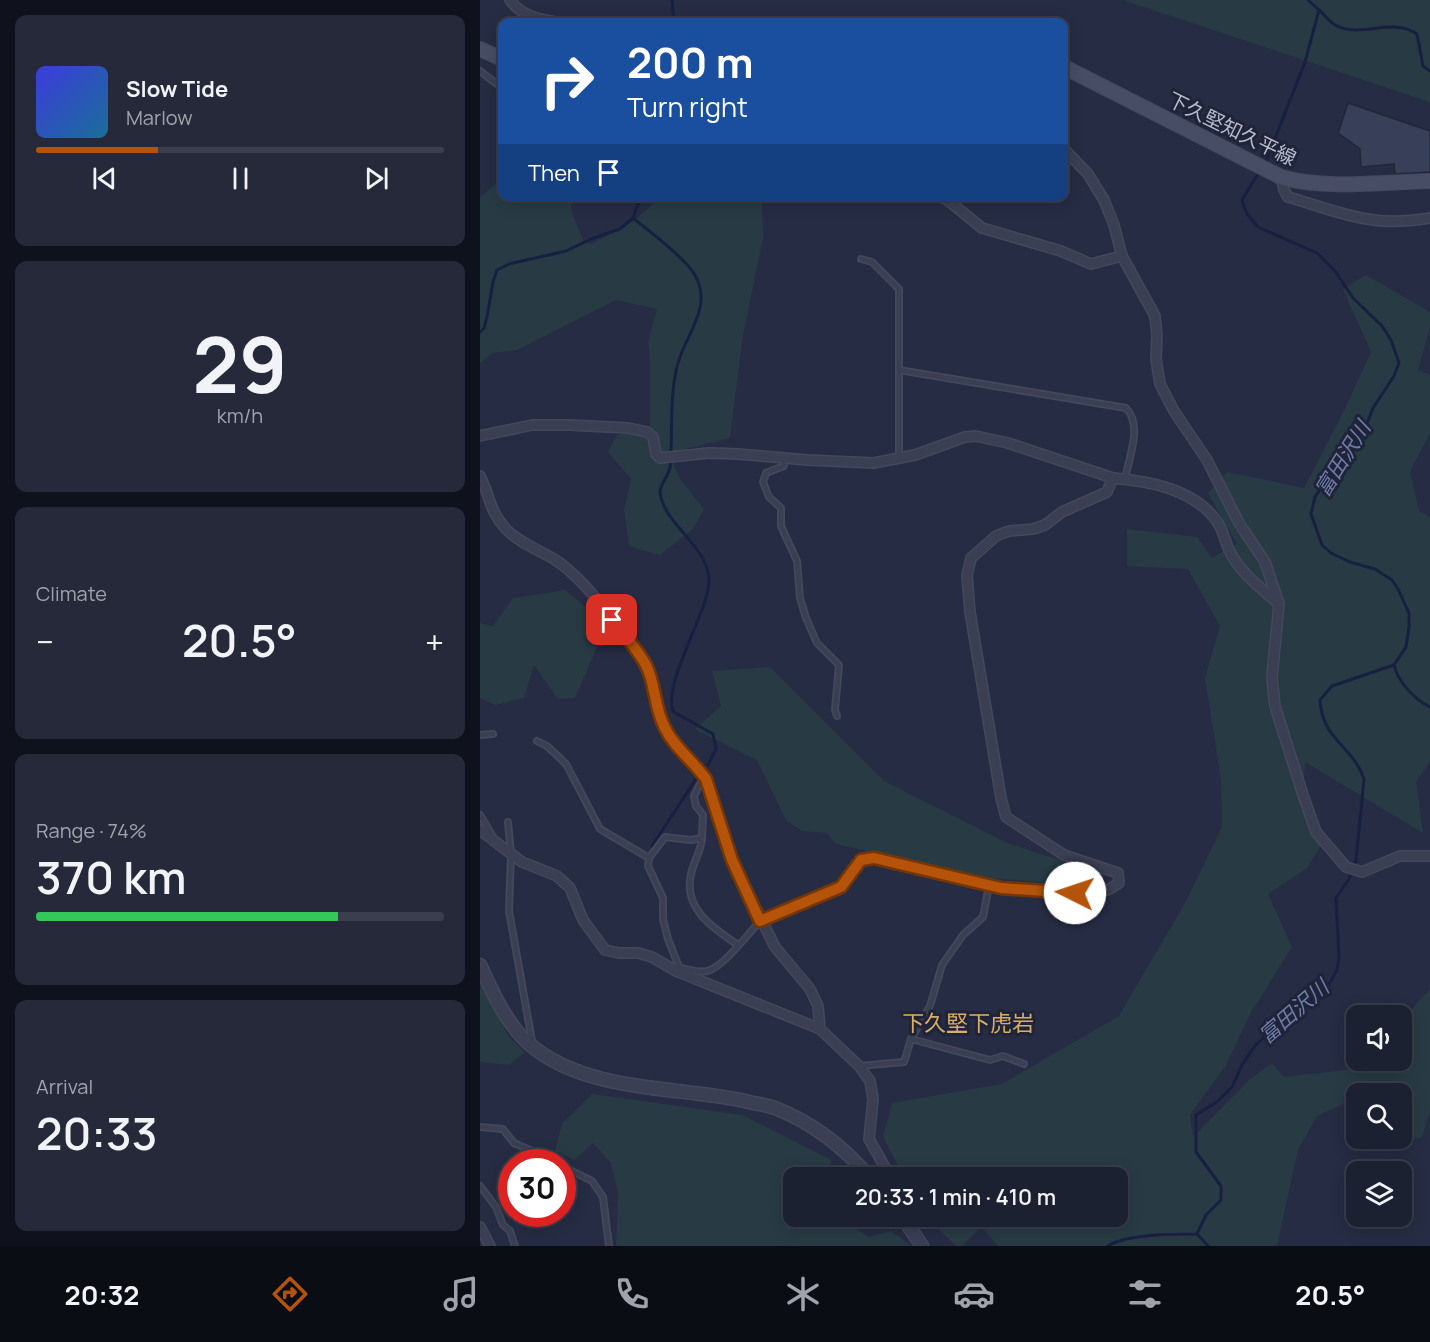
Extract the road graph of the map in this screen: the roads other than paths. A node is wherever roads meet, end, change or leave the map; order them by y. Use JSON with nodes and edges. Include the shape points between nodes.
{"nodes":[{"id":1,"x":510,"y":0,"type":"edge"},
{"id":2,"x":539,"y":18,"type":"edge"},
{"id":3,"x":480,"y":49,"type":"edge"},
{"id":4,"x":498,"y":57,"type":"edge"},
{"id":5,"x":1068,"y":69,"type":"edge"},
{"id":6,"x":480,"y":71,"type":"edge"},
{"id":7,"x":498,"y":85,"type":"edge"},
{"id":8,"x":1068,"y":152,"type":"edge"},
{"id":9,"x":1276,"y":174,"type":"junction"},
{"id":10,"x":1430,"y":181,"type":"edge"},
{"id":11,"x":949,"y":201,"type":"edge"},
{"id":12,"x":1430,"y":218,"type":"edge"},
{"id":13,"x":1122,"y":256,"type":"junction"},
{"id":14,"x":861,"y":259,"type":"dead end"},
{"id":15,"x":899,"y":370,"type":"junction"},
{"id":16,"x":480,"y":436,"type":"edge"},
{"id":17,"x":784,"y":458,"type":"junction"},
{"id":18,"x":899,"y":458,"type":"junction"},
{"id":19,"x":480,"y":476,"type":"edge"},
{"id":20,"x":1113,"y":478,"type":"junction"},
{"id":21,"x":1125,"y":479,"type":"junction"},
{"id":22,"x":1279,"y":604,"type":"junction"},
{"id":23,"x":837,"y":716,"type":"dead end"},
{"id":24,"x":493,"y":734,"type":"dead end"},
{"id":25,"x":480,"y":735,"type":"edge"},
{"id":26,"x":537,"y":741,"type":"dead end"},
{"id":27,"x":704,"y":776,"type":"junction"},
{"id":28,"x":480,"y":815,"type":"edge"},
{"id":29,"x":508,"y":822,"type":"dead end"},
{"id":30,"x":480,"y":830,"type":"edge"},
{"id":31,"x":702,"y":838,"type":"junction"},
{"id":32,"x":496,"y":843,"type":"junction"},
{"id":33,"x":511,"y":854,"type":"junction"},
{"id":34,"x":1430,"y":856,"type":"edge"},
{"id":35,"x":649,"y":858,"type":"junction"},
{"id":36,"x":989,"y":885,"type":"junction"},
{"id":37,"x":760,"y":921,"type":"junction"},
{"id":38,"x":738,"y":945,"type":"junction"},
{"id":39,"x":480,"y":965,"type":"edge"},
{"id":40,"x":681,"y":970,"type":"junction"},
{"id":41,"x":820,"y":1029,"type":"junction"},
{"id":42,"x":911,"y":1039,"type":"junction"},
{"id":43,"x":532,"y":1046,"type":"junction"},
{"id":44,"x":1023,"y":1064,"type":"dead end"},
{"id":45,"x":860,"y":1066,"type":"junction"},
{"id":46,"x":480,"y":1127,"type":"edge"},
{"id":47,"x":527,"y":1149,"type":"edge"},
{"id":48,"x":861,"y":1167,"type":"edge"},
{"id":49,"x":885,"y":1167,"type":"edge"},
{"id":50,"x":576,"y":1173,"type":"edge"},
{"id":51,"x":480,"y":1186,"type":"edge"},
{"id":52,"x":480,"y":1227,"type":"edge"},
{"id":53,"x":909,"y":1227,"type":"edge"},
{"id":54,"x":490,"y":1246,"type":"edge"},
{"id":55,"x":515,"y":1246,"type":"edge"},
{"id":56,"x":609,"y":1246,"type":"edge"},
{"id":57,"x":922,"y":1246,"type":"edge"}],
"edges":[{"from":1,"to":2,"type":"street","via":[[526,15]]},
{"from":3,"to":4,"type":"main road"},
{"from":5,"to":9,"type":"main road","name":"下久堅知久平線"},
{"from":6,"to":7,"type":"lane"},
{"from":8,"to":13,"type":"street","via":[[1104,200]]},
{"from":9,"to":10,"type":"main road","name":"下久堅知久平線","via":[[1298,182],[1322,184]]},
{"from":9,"to":12,"type":"street","via":[[1288,197],[1314,205],[1373,220]]},
{"from":11,"to":13,"type":"street","via":[[982,228],[1092,264]]},
{"from":13,"to":22,"type":"street","via":[[1155,316],[1160,384],[1265,562]]},
{"from":14,"to":15,"type":"lane","via":[[872,262],[899,290]]},
{"from":15,"to":18,"type":"lane"},
{"from":15,"to":21,"type":"lane","via":[[1126,408],[1135,427]]},
{"from":16,"to":17,"type":"street","via":[[532,425],[628,428],[653,437],[656,454],[662,459],[738,453]]},
{"from":17,"to":18,"type":"street","via":[[874,463]]},
{"from":17,"to":23,"type":"lane","via":[[784,466],[766,472],[763,482],[769,497],[781,508],[781,526],[797,561],[806,618],[818,643],[839,664]]},
{"from":18,"to":20,"type":"street","via":[[976,436]]},
{"from":19,"to":27,"type":"street","via":[[490,505],[507,531],[567,569],[625,636],[646,665],[665,729]]},
{"from":20,"to":21,"type":"street"},
{"from":20,"to":36,"type":"street","via":[[1107,492],[1062,512],[1046,525],[996,536],[970,558],[968,576],[978,665],[1006,818],[1064,855],[1118,873],[1119,882],[1108,890],[1075,893]]},
{"from":21,"to":22,"type":"street","via":[[1171,489],[1200,504],[1217,521],[1231,555],[1250,579]]},
{"from":22,"to":34,"type":"street","via":[[1272,677],[1275,706],[1316,832],[1346,867],[1362,872],[1400,856]]},
{"from":24,"to":25,"type":"lane"},
{"from":26,"to":35,"type":"lane","via":[[566,764],[600,829]]},
{"from":27,"to":31,"type":"lane","via":[[694,796],[703,816]]},
{"from":27,"to":37,"type":"street","via":[[732,860]]},
{"from":28,"to":32,"type":"lane"},
{"from":29,"to":33,"type":"lane"},
{"from":30,"to":32,"type":"street"},
{"from":31,"to":35,"type":"lane","via":[[665,837]]},
{"from":31,"to":38,"type":"lane","via":[[690,878],[693,903],[707,923]]},
{"from":32,"to":33,"type":"street"},
{"from":33,"to":40,"type":"street","via":[[557,876],[570,888],[583,920],[605,950],[638,953]]},
{"from":33,"to":43,"type":"lane","via":[[509,911]]},
{"from":35,"to":40,"type":"lane","via":[[648,866],[663,898],[668,939]]},
{"from":36,"to":37,"type":"street","via":[[874,858],[861,860],[841,887]]},
{"from":36,"to":42,"type":"lane","via":[[983,917],[963,934],[942,965],[930,1006]]},
{"from":37,"to":38,"type":"lane"},
{"from":37,"to":41,"type":"street","via":[[775,947],[810,989],[818,1006]]},
{"from":38,"to":40,"type":"lane","via":[[708,971]]},
{"from":39,"to":43,"type":"street","via":[[500,1006]]},
{"from":40,"to":41,"type":"street"},
{"from":41,"to":45,"type":"street"},
{"from":42,"to":44,"type":"lane","via":[[990,1060],[1003,1056]]},
{"from":42,"to":45,"type":"lane","via":[[904,1062]]},
{"from":43,"to":48,"type":"street","via":[[574,1071],[611,1082],[726,1096],[774,1108],[818,1129]]},
{"from":45,"to":49,"type":"street","via":[[870,1081],[873,1099],[869,1138]]},
{"from":46,"to":47,"type":"lane","via":[[502,1130],[514,1143]]},
{"from":50,"to":56,"type":"lane","via":[[591,1181],[603,1197]]},
{"from":51,"to":55,"type":"lane","via":[[496,1207]]},
{"from":52,"to":54,"type":"street"},
{"from":53,"to":57,"type":"street"}]}
